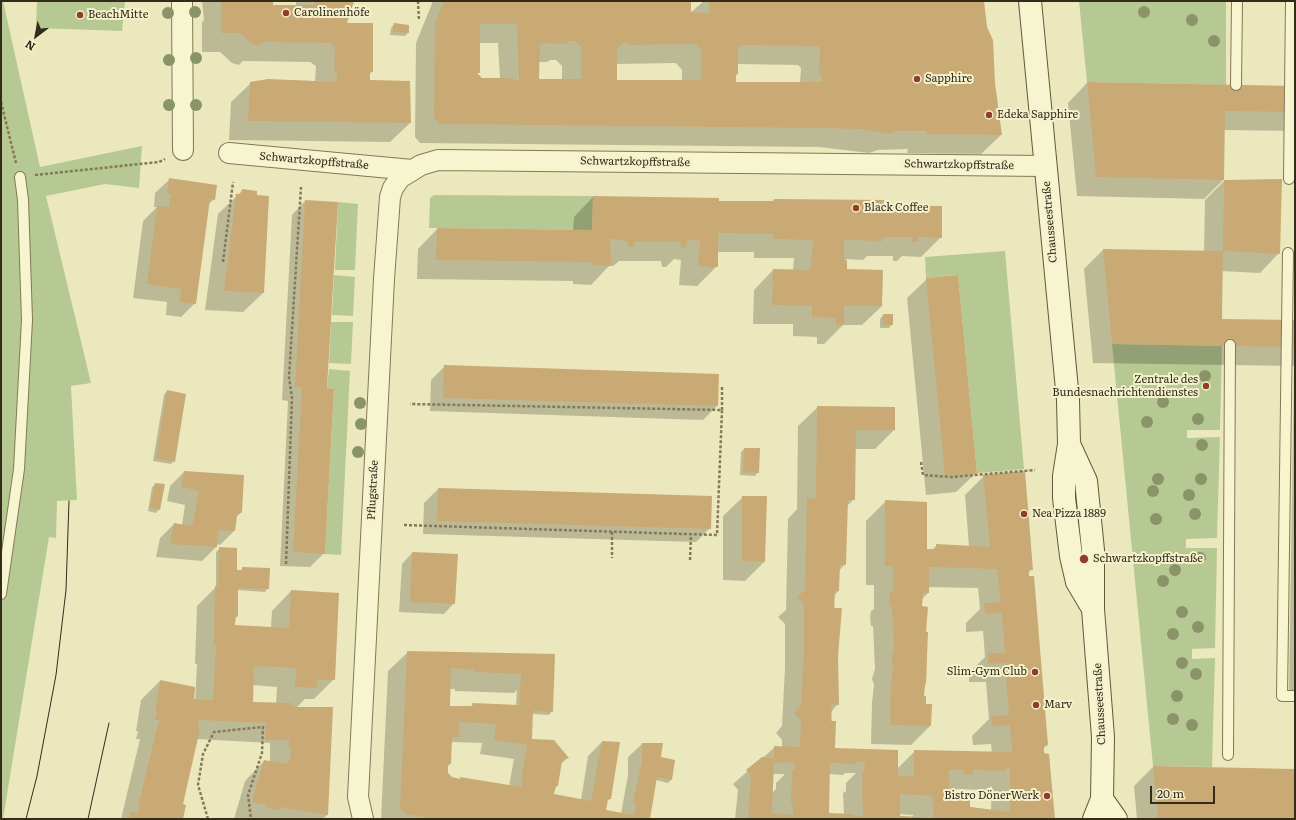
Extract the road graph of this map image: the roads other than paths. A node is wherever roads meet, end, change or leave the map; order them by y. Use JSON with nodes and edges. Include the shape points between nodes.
{"nodes":[{"id":1,"x":182,"y":1,"type":"edge"},
{"id":2,"x":1030,"y":1,"type":"edge"},
{"id":3,"x":1237,"y":1,"type":"edge"},
{"id":4,"x":1291,"y":1,"type":"edge"},
{"id":5,"x":1236,"y":85,"type":"dead end"},
{"id":6,"x":183,"y":150,"type":"road end"},
{"id":7,"x":229,"y":153,"type":"dead end"},
{"id":8,"x":1045,"y":166,"type":"junction"},
{"id":9,"x":412,"y":170,"type":"junction"},
{"id":10,"x":20,"y":177,"type":"road end"},
{"id":11,"x":1289,"y":179,"type":"dead end"},
{"id":12,"x":1288,"y":253,"type":"dead end"},
{"id":13,"x":1230,"y":346,"type":"dead end"},
{"id":14,"x":1,"y":594,"type":"edge"},
{"id":15,"x":1295,"y":696,"type":"edge"},
{"id":16,"x":1228,"y":755,"type":"dead end"},
{"id":17,"x":1102,"y":799,"type":"junction"},
{"id":18,"x":363,"y":819,"type":"edge"},
{"id":19,"x":1094,"y":819,"type":"edge"},
{"id":20,"x":1116,"y":819,"type":"edge"}],
"edges":[{"from":1,"to":6,"type":"street"},
{"from":2,"to":8,"type":"main road","name":"Chausseestraße"},
{"from":3,"to":5,"type":"lane"},
{"from":4,"to":11,"type":"lane"},
{"from":7,"to":9,"type":"street","name":"Schwartzkopffstraße"},
{"from":8,"to":9,"type":"street","name":"Schwartzkopffstraße","via":[[438,160]]},
{"from":8,"to":17,"type":"main road","name":"Chausseestraße","via":[[1068,400],[1069,444],[1086,480],[1093,550],[1093,609],[1103,716]]},
{"from":9,"to":18,"type":"street","name":"Pflugstraße","via":[[400,178],[393,188],[388,218],[358,797]]},
{"from":10,"to":14,"type":"lane","via":[[27,320],[19,469]]},
{"from":12,"to":15,"type":"lane","via":[[1282,696]]},
{"from":13,"to":16,"type":"lane"},
{"from":17,"to":19,"type":"main road","name":"Chausseestraße"},
{"from":17,"to":20,"type":"main road"}]}
